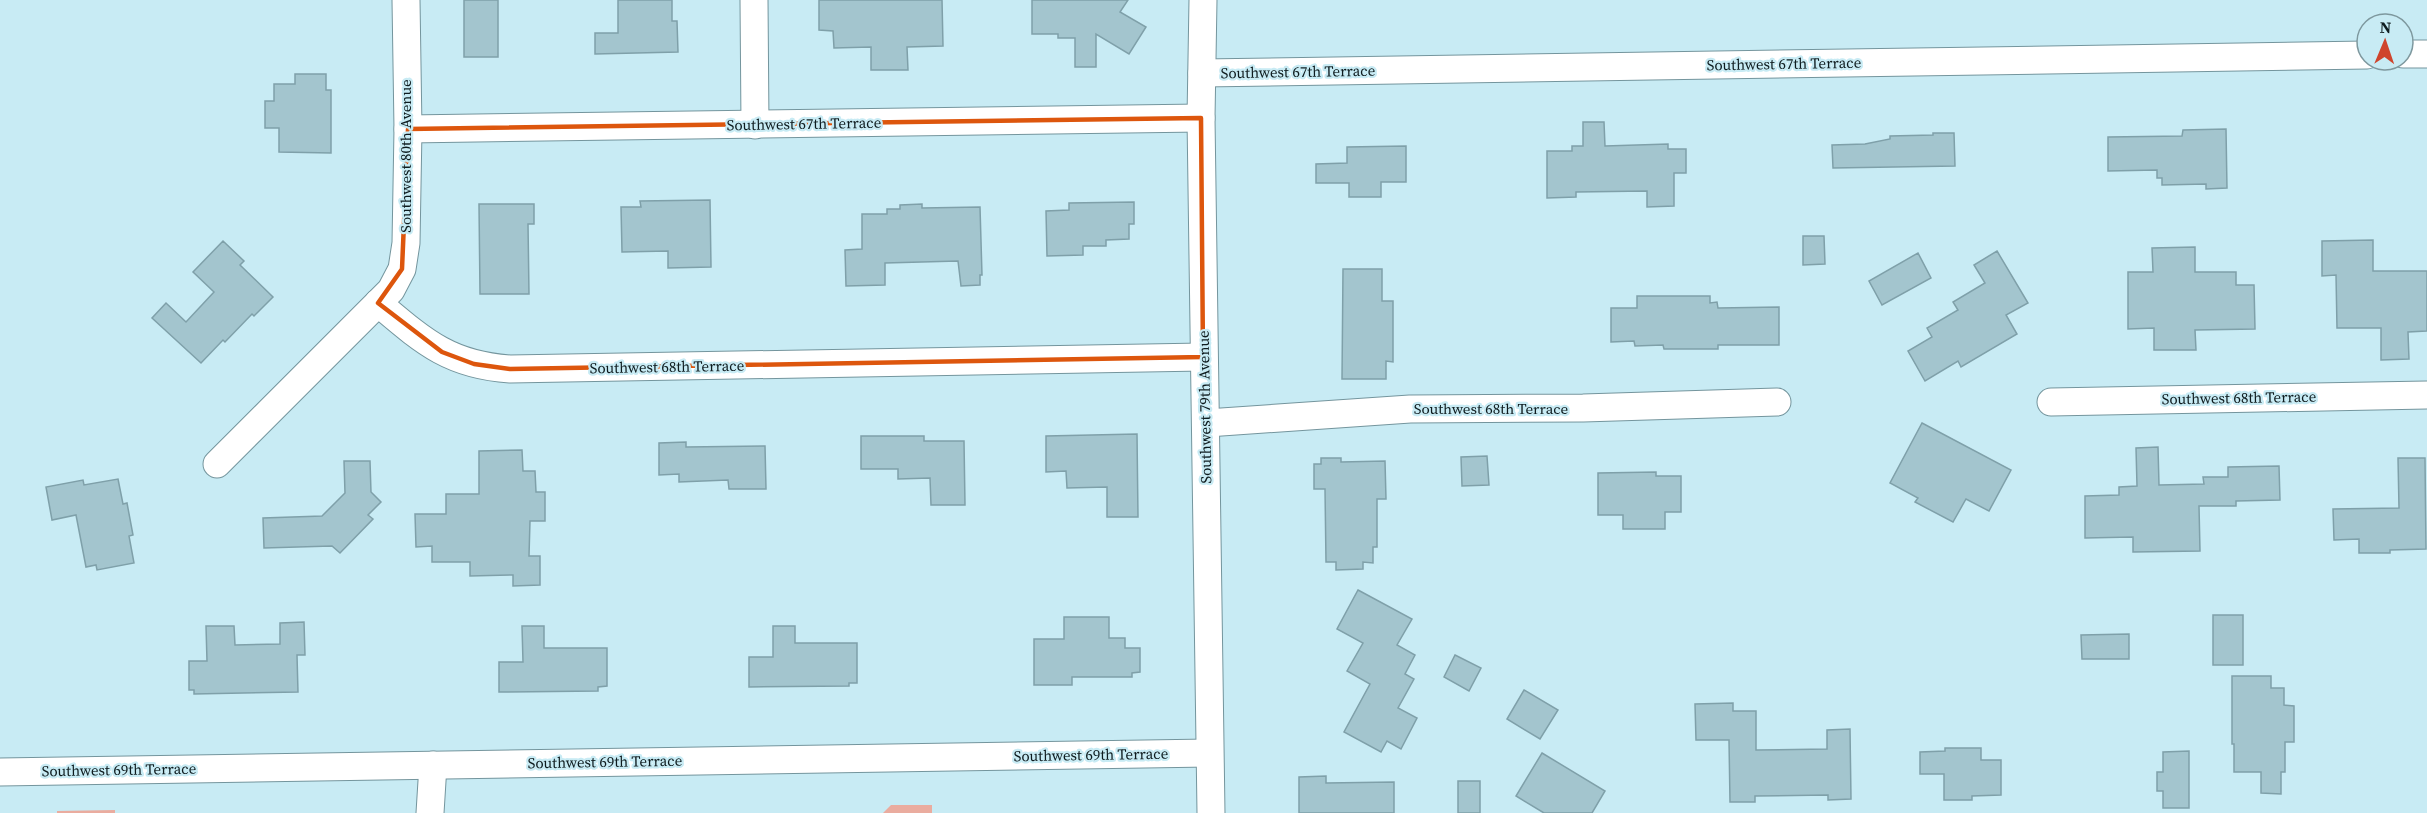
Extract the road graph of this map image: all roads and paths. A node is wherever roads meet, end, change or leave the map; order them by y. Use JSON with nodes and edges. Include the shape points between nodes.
{"nodes":[{"id":1,"x":406,"y":0,"type":"edge"},
{"id":2,"x":754,"y":0,"type":"edge"},
{"id":3,"x":1203,"y":0,"type":"edge"},
{"id":4,"x":2355,"y":55,"type":"edge"},
{"id":5,"x":1202,"y":73,"type":"junction"},
{"id":6,"x":1201,"y":118,"type":"junction"},
{"id":7,"x":755,"y":125,"type":"junction"},
{"id":8,"x":408,"y":129,"type":"junction"},
{"id":9,"x":378,"y":303,"type":"junction"},
{"id":10,"x":1203,"y":357,"type":"junction"},
{"id":11,"x":2427,"y":395,"type":"edge"},
{"id":12,"x":1777,"y":402,"type":"dead end"},
{"id":13,"x":2051,"y":402,"type":"dead end"},
{"id":14,"x":1207,"y":423,"type":"junction"},
{"id":15,"x":217,"y":464,"type":"dead end"},
{"id":16,"x":1209,"y":753,"type":"junction"},
{"id":17,"x":433,"y":765,"type":"junction"},
{"id":18,"x":0,"y":772,"type":"edge"},
{"id":19,"x":430,"y":813,"type":"edge"},
{"id":20,"x":1211,"y":813,"type":"edge"}],
"edges":[{"from":1,"to":8,"type":"street","name":"Southwest 80th Avenue"},
{"from":2,"to":7,"type":"street"},
{"from":3,"to":5,"type":"street","name":"Southwest 79th Avenue"},
{"from":4,"to":5,"type":"street","name":"Southwest 67th Terrace"},
{"from":5,"to":6,"type":"street","name":"Southwest 79th Avenue"},
{"from":6,"to":7,"type":"street","name":"Southwest 67th Terrace"},
{"from":6,"to":10,"type":"street","name":"Southwest 79th Avenue"},
{"from":7,"to":8,"type":"street","name":"Southwest 67th Terrace"},
{"from":8,"to":9,"type":"street","name":"Southwest 80th Avenue","via":[[402,269],[391,290]]},
{"from":9,"to":10,"type":"street","name":"Southwest 68th Terrace","via":[[442,352],[501,369]]},
{"from":9,"to":15,"type":"street"},
{"from":10,"to":14,"type":"street","name":"Southwest 79th Avenue"},
{"from":11,"to":13,"type":"street","name":"Southwest 68th Terrace"},
{"from":12,"to":14,"type":"street","name":"Southwest 68th Terrace","via":[[1410,409]]},
{"from":14,"to":16,"type":"street","name":"Southwest 79th Avenue"},
{"from":16,"to":17,"type":"street","name":"Southwest 69th Terrace"},
{"from":16,"to":20,"type":"street","name":"Southwest 79th Avenue"},
{"from":17,"to":18,"type":"street","name":"Southwest 69th Terrace"},
{"from":17,"to":19,"type":"street"}]}
